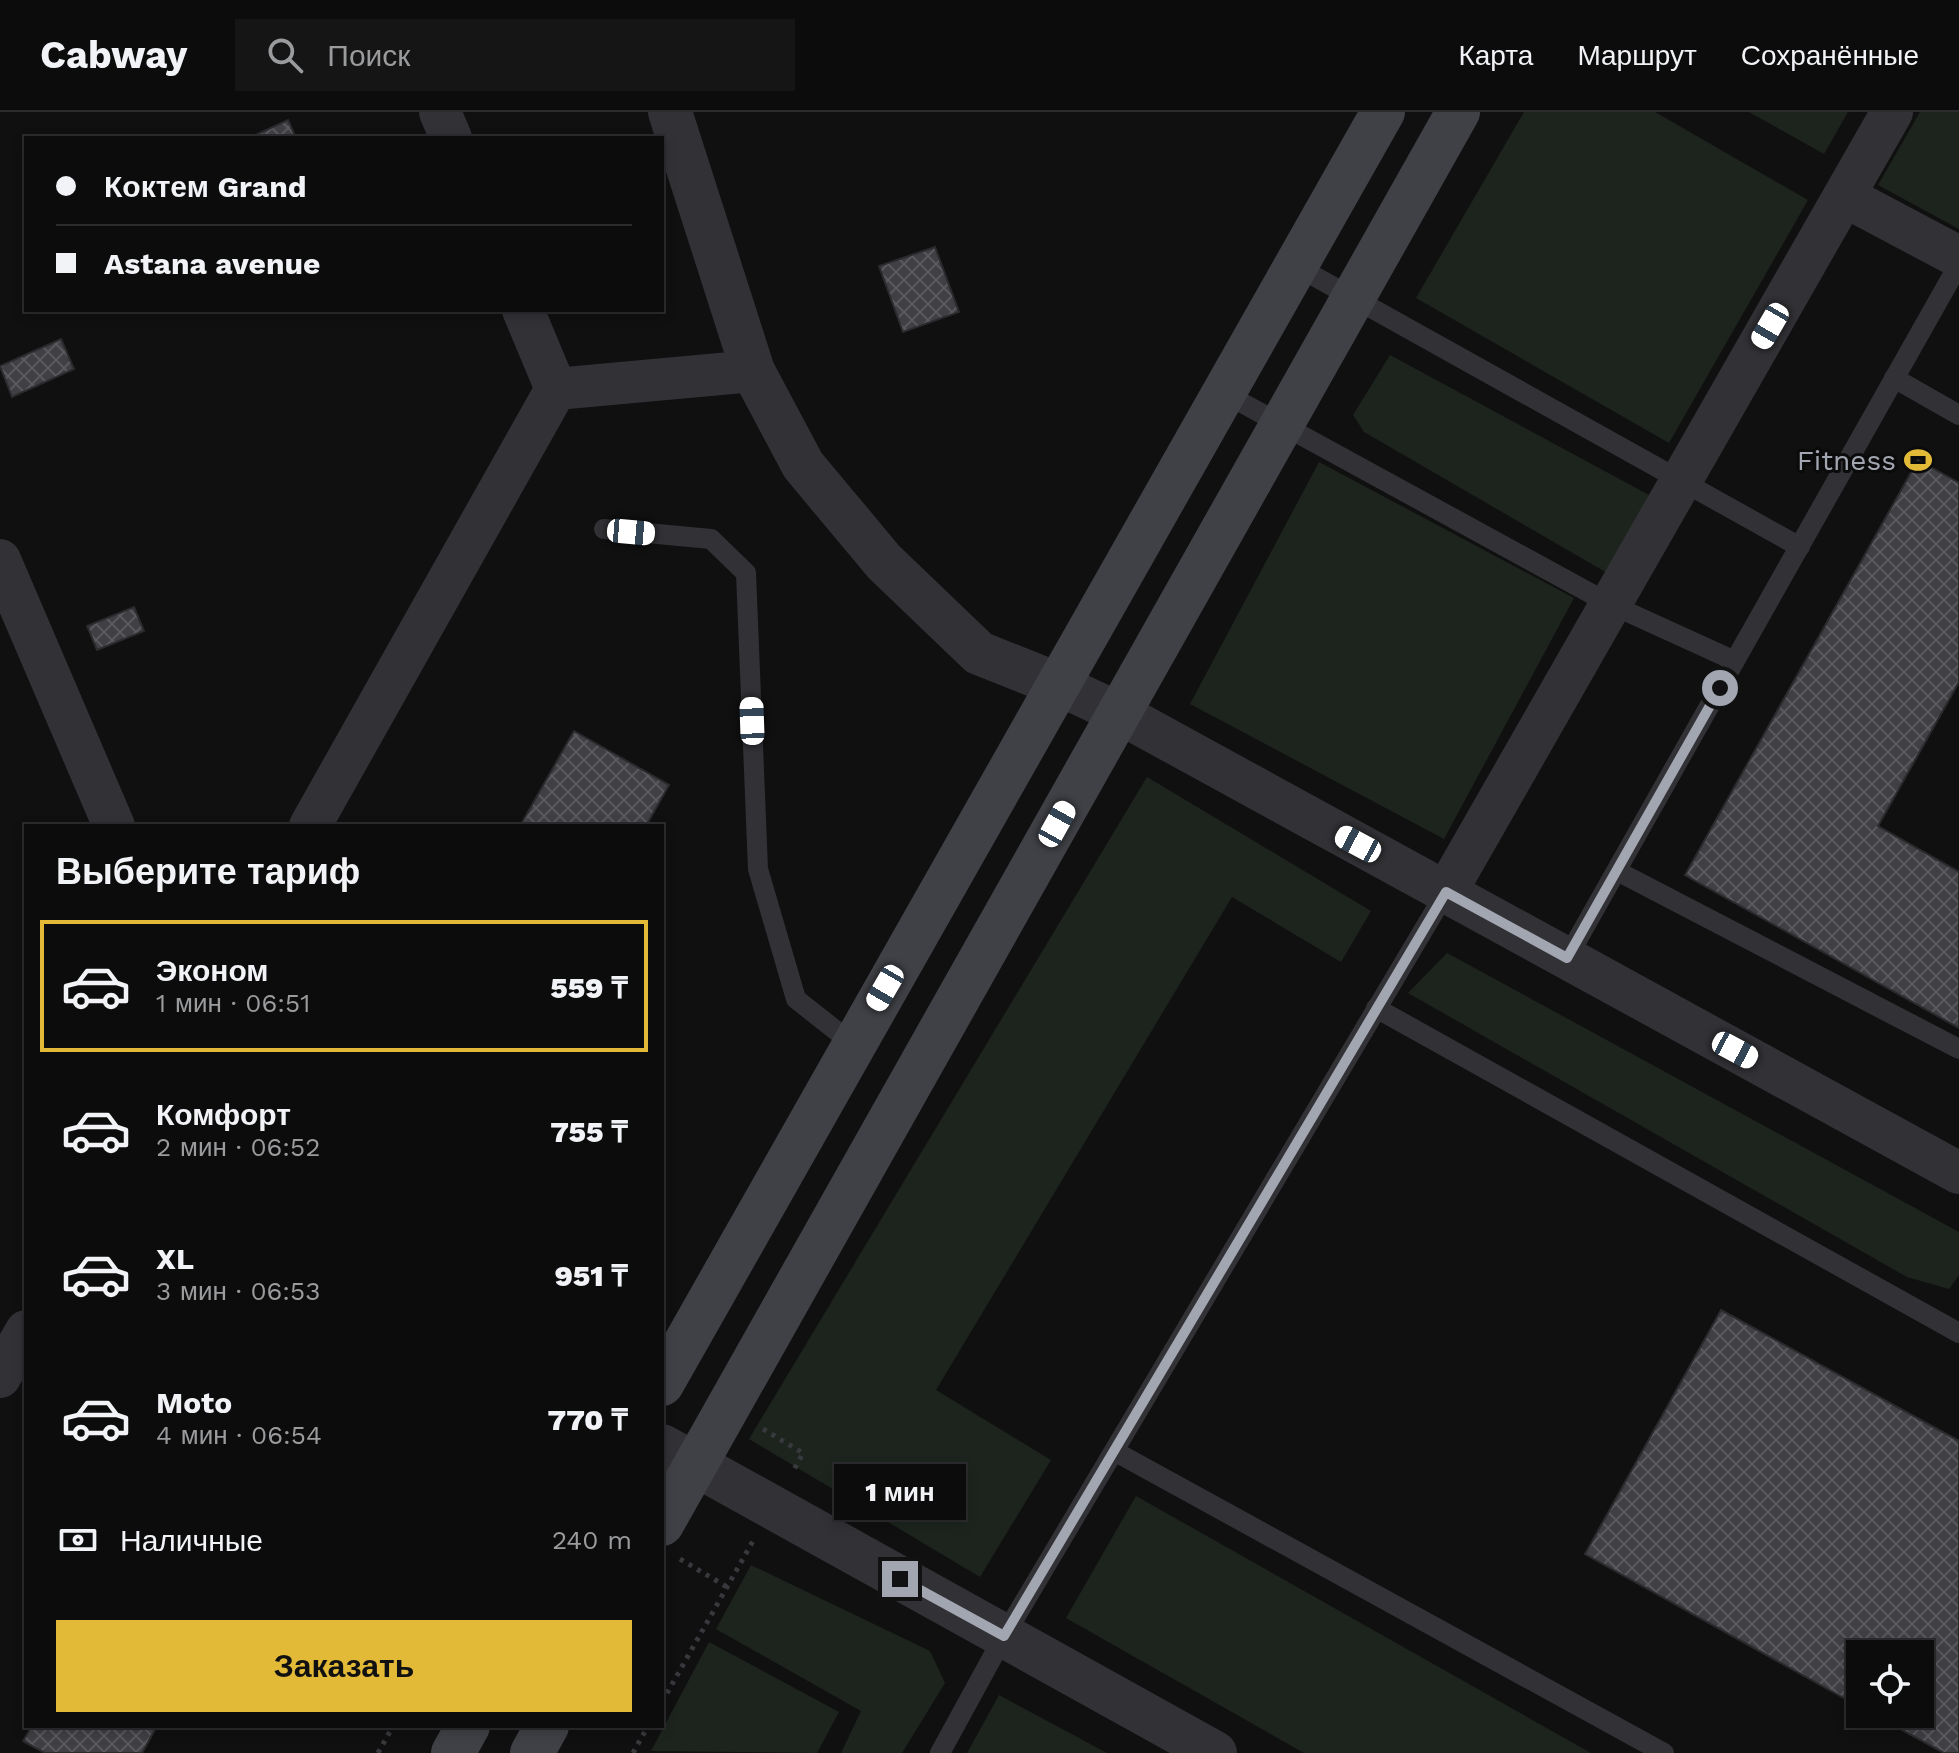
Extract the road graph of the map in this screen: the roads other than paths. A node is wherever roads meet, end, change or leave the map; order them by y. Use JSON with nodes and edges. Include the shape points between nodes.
{"nodes":[{"id":1,"x":440,"y":112,"type":"edge"},
{"id":2,"x":670,"y":112,"type":"edge"},
{"id":3,"x":1383,"y":112,"type":"edge"},
{"id":4,"x":1458,"y":112,"type":"edge"},
{"id":5,"x":1892,"y":112,"type":"edge"},
{"id":6,"x":450,"y":136,"type":"edge"},
{"id":7,"x":1844,"y":196,"type":"junction"},
{"id":8,"x":1959,"y":257,"type":"edge"},
{"id":9,"x":1959,"y":264,"type":"edge"},
{"id":10,"x":1296,"y":266,"type":"junction"},
{"id":11,"x":1353,"y":298,"type":"junction"},
{"id":12,"x":524,"y":312,"type":"edge"},
{"id":13,"x":753,"y":371,"type":"junction"},
{"id":14,"x":1894,"y":378,"type":"junction"},
{"id":15,"x":556,"y":389,"type":"junction"},
{"id":16,"x":1224,"y":393,"type":"junction"},
{"id":17,"x":1959,"y":415,"type":"edge"},
{"id":18,"x":1283,"y":423,"type":"junction"},
{"id":19,"x":1681,"y":481,"type":"junction"},
{"id":20,"x":604,"y":529,"type":"dead end"},
{"id":21,"x":1800,"y":547,"type":"junction"},
{"id":22,"x":0,"y":560,"type":"edge"},
{"id":23,"x":1610,"y":604,"type":"junction"},
{"id":24,"x":1735,"y":661,"type":"junction"},
{"id":25,"x":1059,"y":685,"type":"junction"},
{"id":26,"x":1119,"y":713,"type":"junction"},
{"id":27,"x":113,"y":824,"type":"edge"},
{"id":28,"x":311,"y":824,"type":"edge"},
{"id":29,"x":1617,"y":871,"type":"junction"},
{"id":30,"x":1446,"y":892,"type":"junction"},
{"id":31,"x":1567,"y":958,"type":"junction"},
{"id":32,"x":1376,"y":1008,"type":"junction"},
{"id":33,"x":853,"y":1044,"type":"junction"},
{"id":34,"x":1959,"y":1049,"type":"edge"},
{"id":35,"x":1959,"y":1173,"type":"edge"},
{"id":36,"x":1959,"y":1333,"type":"edge"},
{"id":37,"x":24,"y":1335,"type":"edge"},
{"id":38,"x":0,"y":1377,"type":"edge"},
{"id":39,"x":664,"y":1380,"type":"edge"},
{"id":40,"x":1114,"y":1451,"type":"junction"},
{"id":41,"x":679,"y":1456,"type":"edge"},
{"id":42,"x":668,"y":1540,"type":"edge"},
{"id":43,"x":1004,"y":1636,"type":"junction"},
{"id":44,"x":467,"y":1728,"type":"edge"},
{"id":45,"x":546,"y":1728,"type":"edge"},
{"id":46,"x":453,"y":1753,"type":"edge"},
{"id":47,"x":532,"y":1753,"type":"edge"},
{"id":48,"x":940,"y":1753,"type":"edge"},
{"id":49,"x":1215,"y":1753,"type":"edge"},
{"id":50,"x":1664,"y":1753,"type":"edge"}],
"edges":[{"from":1,"to":6,"type":"street"},
{"from":2,"to":13,"type":"street"},
{"from":3,"to":10,"type":"main road"},
{"from":4,"to":11,"type":"main road"},
{"from":5,"to":7,"type":"street"},
{"from":7,"to":8,"type":"street"},
{"from":7,"to":19,"type":"street"},
{"from":9,"to":14,"type":"lane"},
{"from":10,"to":11,"type":"lane"},
{"from":10,"to":16,"type":"main road"},
{"from":11,"to":18,"type":"main road"},
{"from":11,"to":19,"type":"lane"},
{"from":12,"to":15,"type":"street"},
{"from":13,"to":15,"type":"street"},
{"from":13,"to":25,"type":"street","via":[[803,465],[884,562],[979,653]]},
{"from":14,"to":17,"type":"lane"},
{"from":14,"to":21,"type":"lane"},
{"from":15,"to":28,"type":"street"},
{"from":16,"to":18,"type":"lane"},
{"from":16,"to":25,"type":"main road"},
{"from":18,"to":23,"type":"lane"},
{"from":18,"to":26,"type":"main road"},
{"from":19,"to":21,"type":"lane"},
{"from":19,"to":23,"type":"street"},
{"from":20,"to":33,"type":"lane","via":[[711,539],[746,573],[758,869],[796,999]]},
{"from":21,"to":24,"type":"lane"},
{"from":22,"to":27,"type":"street"},
{"from":23,"to":24,"type":"lane"},
{"from":23,"to":30,"type":"street"},
{"from":24,"to":29,"type":"lane"},
{"from":25,"to":26,"type":"street"},
{"from":25,"to":33,"type":"main road"},
{"from":26,"to":30,"type":"street"},
{"from":26,"to":41,"type":"main road","via":[[727,1409]]},
{"from":29,"to":31,"type":"lane"},
{"from":29,"to":34,"type":"lane"},
{"from":30,"to":31,"type":"street"},
{"from":30,"to":32,"type":"lane"},
{"from":31,"to":35,"type":"street"},
{"from":32,"to":36,"type":"lane"},
{"from":32,"to":40,"type":"lane"},
{"from":33,"to":39,"type":"main road"},
{"from":37,"to":38,"type":"street"},
{"from":40,"to":43,"type":"lane"},
{"from":40,"to":50,"type":"lane"},
{"from":41,"to":42,"type":"main road"},
{"from":41,"to":43,"type":"street"},
{"from":43,"to":48,"type":"lane"},
{"from":43,"to":49,"type":"street"},
{"from":44,"to":46,"type":"main road"},
{"from":45,"to":47,"type":"main road"}]}
